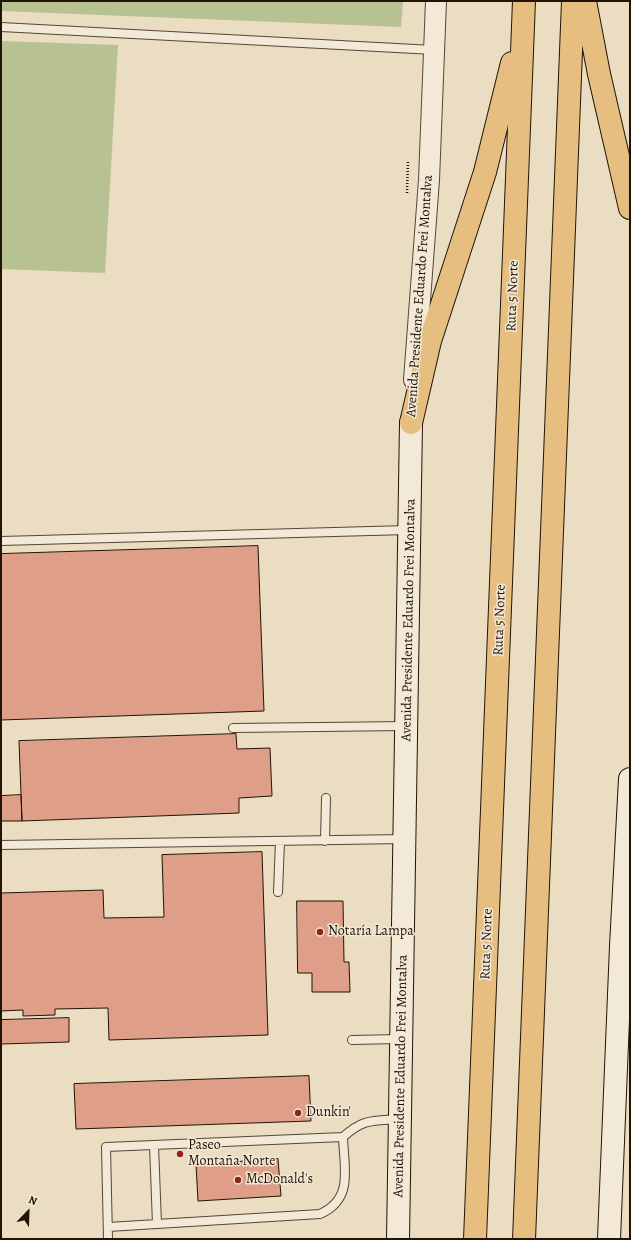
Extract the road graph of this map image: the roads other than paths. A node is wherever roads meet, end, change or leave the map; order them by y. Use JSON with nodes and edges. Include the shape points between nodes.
{"nodes":[{"id":1,"x":436,"y":1,"type":"edge"},
{"id":2,"x":524,"y":1,"type":"edge"},
{"id":3,"x":573,"y":1,"type":"edge"},
{"id":4,"x":585,"y":1,"type":"edge"},
{"id":5,"x":1,"y":27,"type":"edge"},
{"id":6,"x":434,"y":50,"type":"junction"},
{"id":7,"x":630,"y":208,"type":"edge"},
{"id":8,"x":411,"y":423,"type":"junction"},
{"id":9,"x":411,"y":530,"type":"junction"},
{"id":10,"x":1,"y":541,"type":"edge"},
{"id":11,"x":408,"y":726,"type":"junction"},
{"id":12,"x":233,"y":728,"type":"dead end"},
{"id":13,"x":630,"y":779,"type":"edge"},
{"id":14,"x":326,"y":798,"type":"dead end"},
{"id":15,"x":406,"y":839,"type":"junction"},
{"id":16,"x":280,"y":841,"type":"junction"},
{"id":17,"x":325,"y":841,"type":"junction"},
{"id":18,"x":1,"y":845,"type":"edge"},
{"id":19,"x":278,"y":892,"type":"dead end"},
{"id":20,"x":352,"y":1040,"type":"dead end"},
{"id":21,"x":402,"y":1040,"type":"junction"},
{"id":22,"x":400,"y":1119,"type":"junction"},
{"id":23,"x":343,"y":1137,"type":"junction"},
{"id":24,"x":154,"y":1145,"type":"junction"},
{"id":25,"x":157,"y":1224,"type":"junction"},
{"id":26,"x":108,"y":1227,"type":"junction"},
{"id":27,"x":525,"y":1234,"type":"edge"},
{"id":28,"x":476,"y":1235,"type":"edge"},
{"id":29,"x":108,"y":1239,"type":"edge"},
{"id":30,"x":398,"y":1239,"type":"edge"},
{"id":31,"x":609,"y":1239,"type":"edge"}],
"edges":[{"from":1,"to":6,"type":"street","name":"Avenida Presidente Eduardo Frei Montalva"},
{"from":2,"to":8,"type":"highway","via":[[496,133],[430,341]]},
{"from":2,"to":28,"type":"highway","name":"Ruta 5 Norte"},
{"from":3,"to":27,"type":"highway"},
{"from":4,"to":7,"type":"highway"},
{"from":5,"to":6,"type":"lane"},
{"from":6,"to":8,"type":"street","name":"Avenida Presidente Eduardo Frei Montalva","via":[[429,180]]},
{"from":8,"to":9,"type":"main road","name":"Avenida Presidente Eduardo Frei Montalva"},
{"from":9,"to":10,"type":"lane"},
{"from":9,"to":11,"type":"main road","name":"Avenida Presidente Eduardo Frei Montalva"},
{"from":11,"to":12,"type":"lane"},
{"from":11,"to":15,"type":"main road","name":"Avenida Presidente Eduardo Frei Montalva"},
{"from":13,"to":31,"type":"main road","via":[[620,954]]},
{"from":14,"to":17,"type":"lane"},
{"from":15,"to":17,"type":"lane"},
{"from":15,"to":21,"type":"main road","name":"Avenida Presidente Eduardo Frei Montalva"},
{"from":16,"to":17,"type":"lane"},
{"from":16,"to":18,"type":"lane"},
{"from":16,"to":19,"type":"lane"},
{"from":20,"to":21,"type":"lane"},
{"from":21,"to":22,"type":"main road","name":"Avenida Presidente Eduardo Frei Montalva"},
{"from":22,"to":23,"type":"lane","via":[[356,1125]]},
{"from":22,"to":30,"type":"main road","name":"Avenida Presidente Eduardo Frei Montalva"},
{"from":23,"to":24,"type":"lane"},
{"from":23,"to":25,"type":"lane","via":[[344,1190],[340,1200],[330,1210],[320,1214]]},
{"from":24,"to":25,"type":"lane"},
{"from":24,"to":26,"type":"lane","via":[[106,1147]]},
{"from":25,"to":26,"type":"lane"},
{"from":26,"to":29,"type":"lane"}]}
